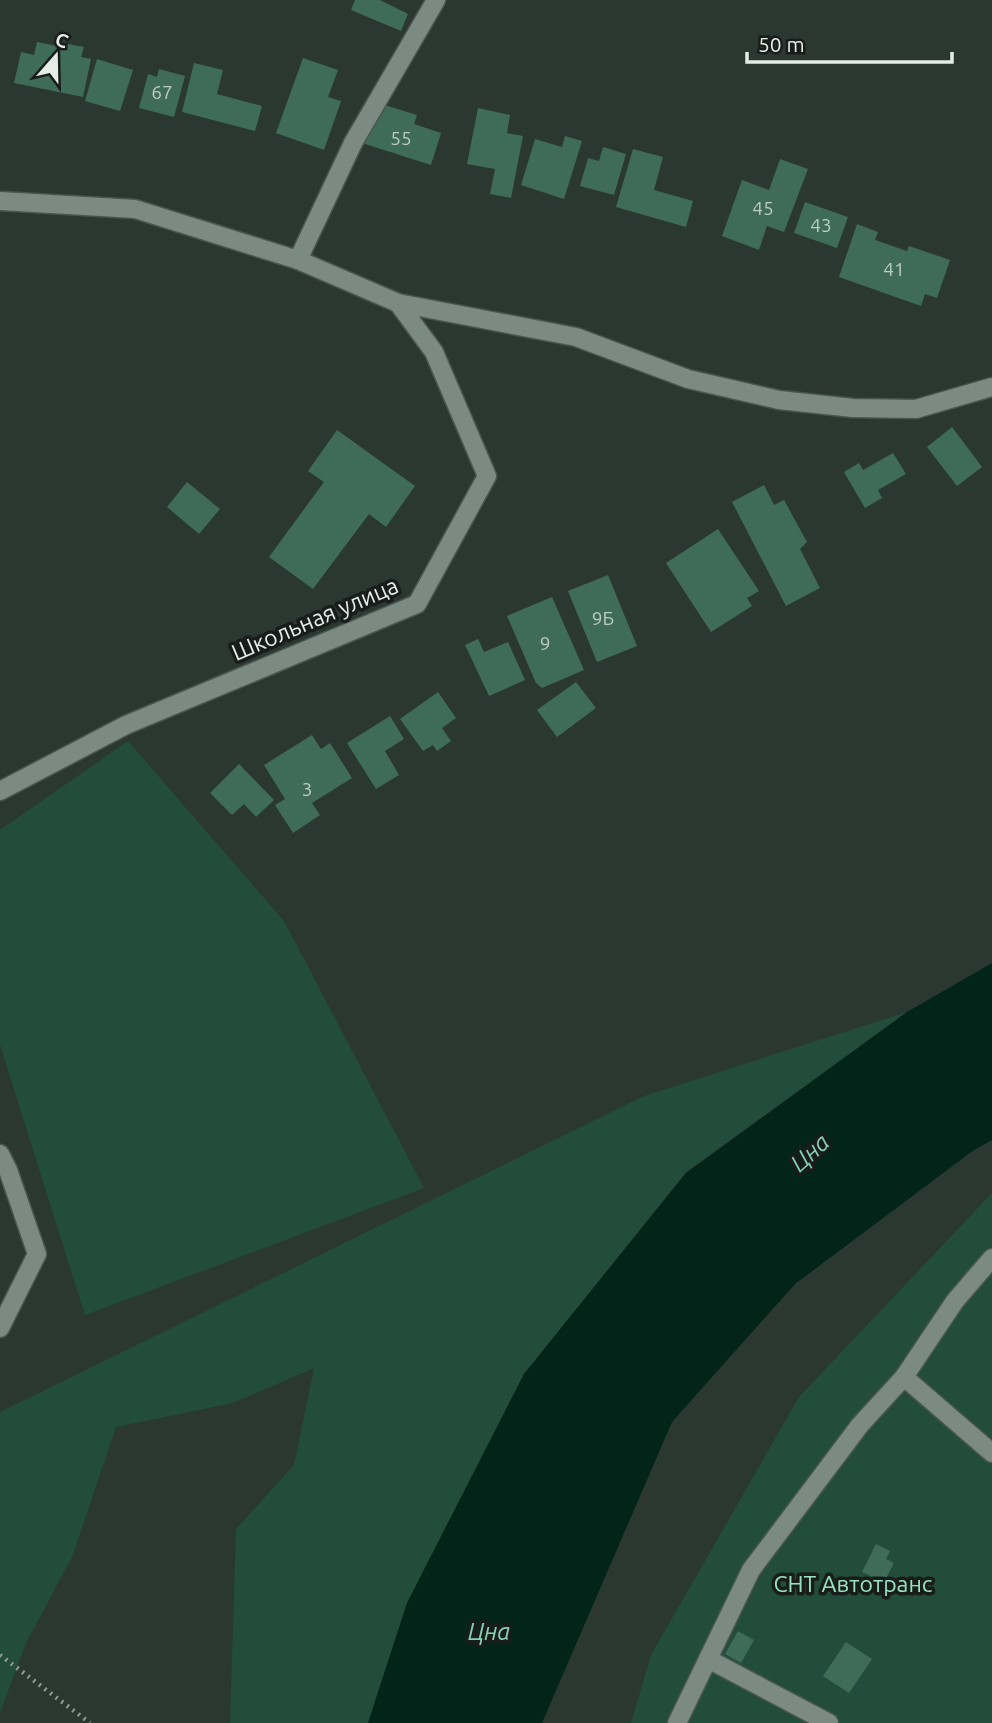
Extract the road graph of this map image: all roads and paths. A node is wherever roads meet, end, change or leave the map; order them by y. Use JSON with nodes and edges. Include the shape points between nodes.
{"nodes":[{"id":1,"x":436,"y":0,"type":"edge"},
{"id":2,"x":0,"y":201,"type":"edge"},
{"id":3,"x":298,"y":260,"type":"junction"},
{"id":4,"x":397,"y":303,"type":"junction"},
{"id":5,"x":992,"y":387,"type":"edge"},
{"id":6,"x":0,"y":791,"type":"edge"},
{"id":7,"x":0,"y":1154,"type":"edge"},
{"id":8,"x":992,"y":1258,"type":"edge"},
{"id":9,"x":0,"y":1328,"type":"edge"},
{"id":10,"x":904,"y":1377,"type":"junction"},
{"id":11,"x":992,"y":1453,"type":"edge"},
{"id":12,"x":0,"y":1655,"type":"edge"},
{"id":13,"x":708,"y":1659,"type":"junction"},
{"id":14,"x":90,"y":1723,"type":"edge"},
{"id":15,"x":677,"y":1723,"type":"edge"},
{"id":16,"x":829,"y":1723,"type":"edge"}],
"edges":[{"from":1,"to":3,"type":"street","via":[[353,143]]},
{"from":2,"to":3,"type":"street","name":"Школьная улица","via":[[135,209]]},
{"from":3,"to":4,"type":"street","name":"Школьная улица"},
{"from":4,"to":5,"type":"street","name":"Школьная улица","via":[[576,337],[688,379],[779,400],[916,409]]},
{"from":4,"to":6,"type":"street","name":"Школьная улица","via":[[434,352],[487,477],[417,604],[126,725]]},
{"from":7,"to":9,"type":"street","via":[[37,1254]]},
{"from":8,"to":10,"type":"street","via":[[955,1301]]},
{"from":10,"to":11,"type":"street"},
{"from":10,"to":13,"type":"street","via":[[860,1425],[751,1570]]},
{"from":12,"to":14,"type":"path"},
{"from":13,"to":15,"type":"street"},
{"from":13,"to":16,"type":"street"}]}
